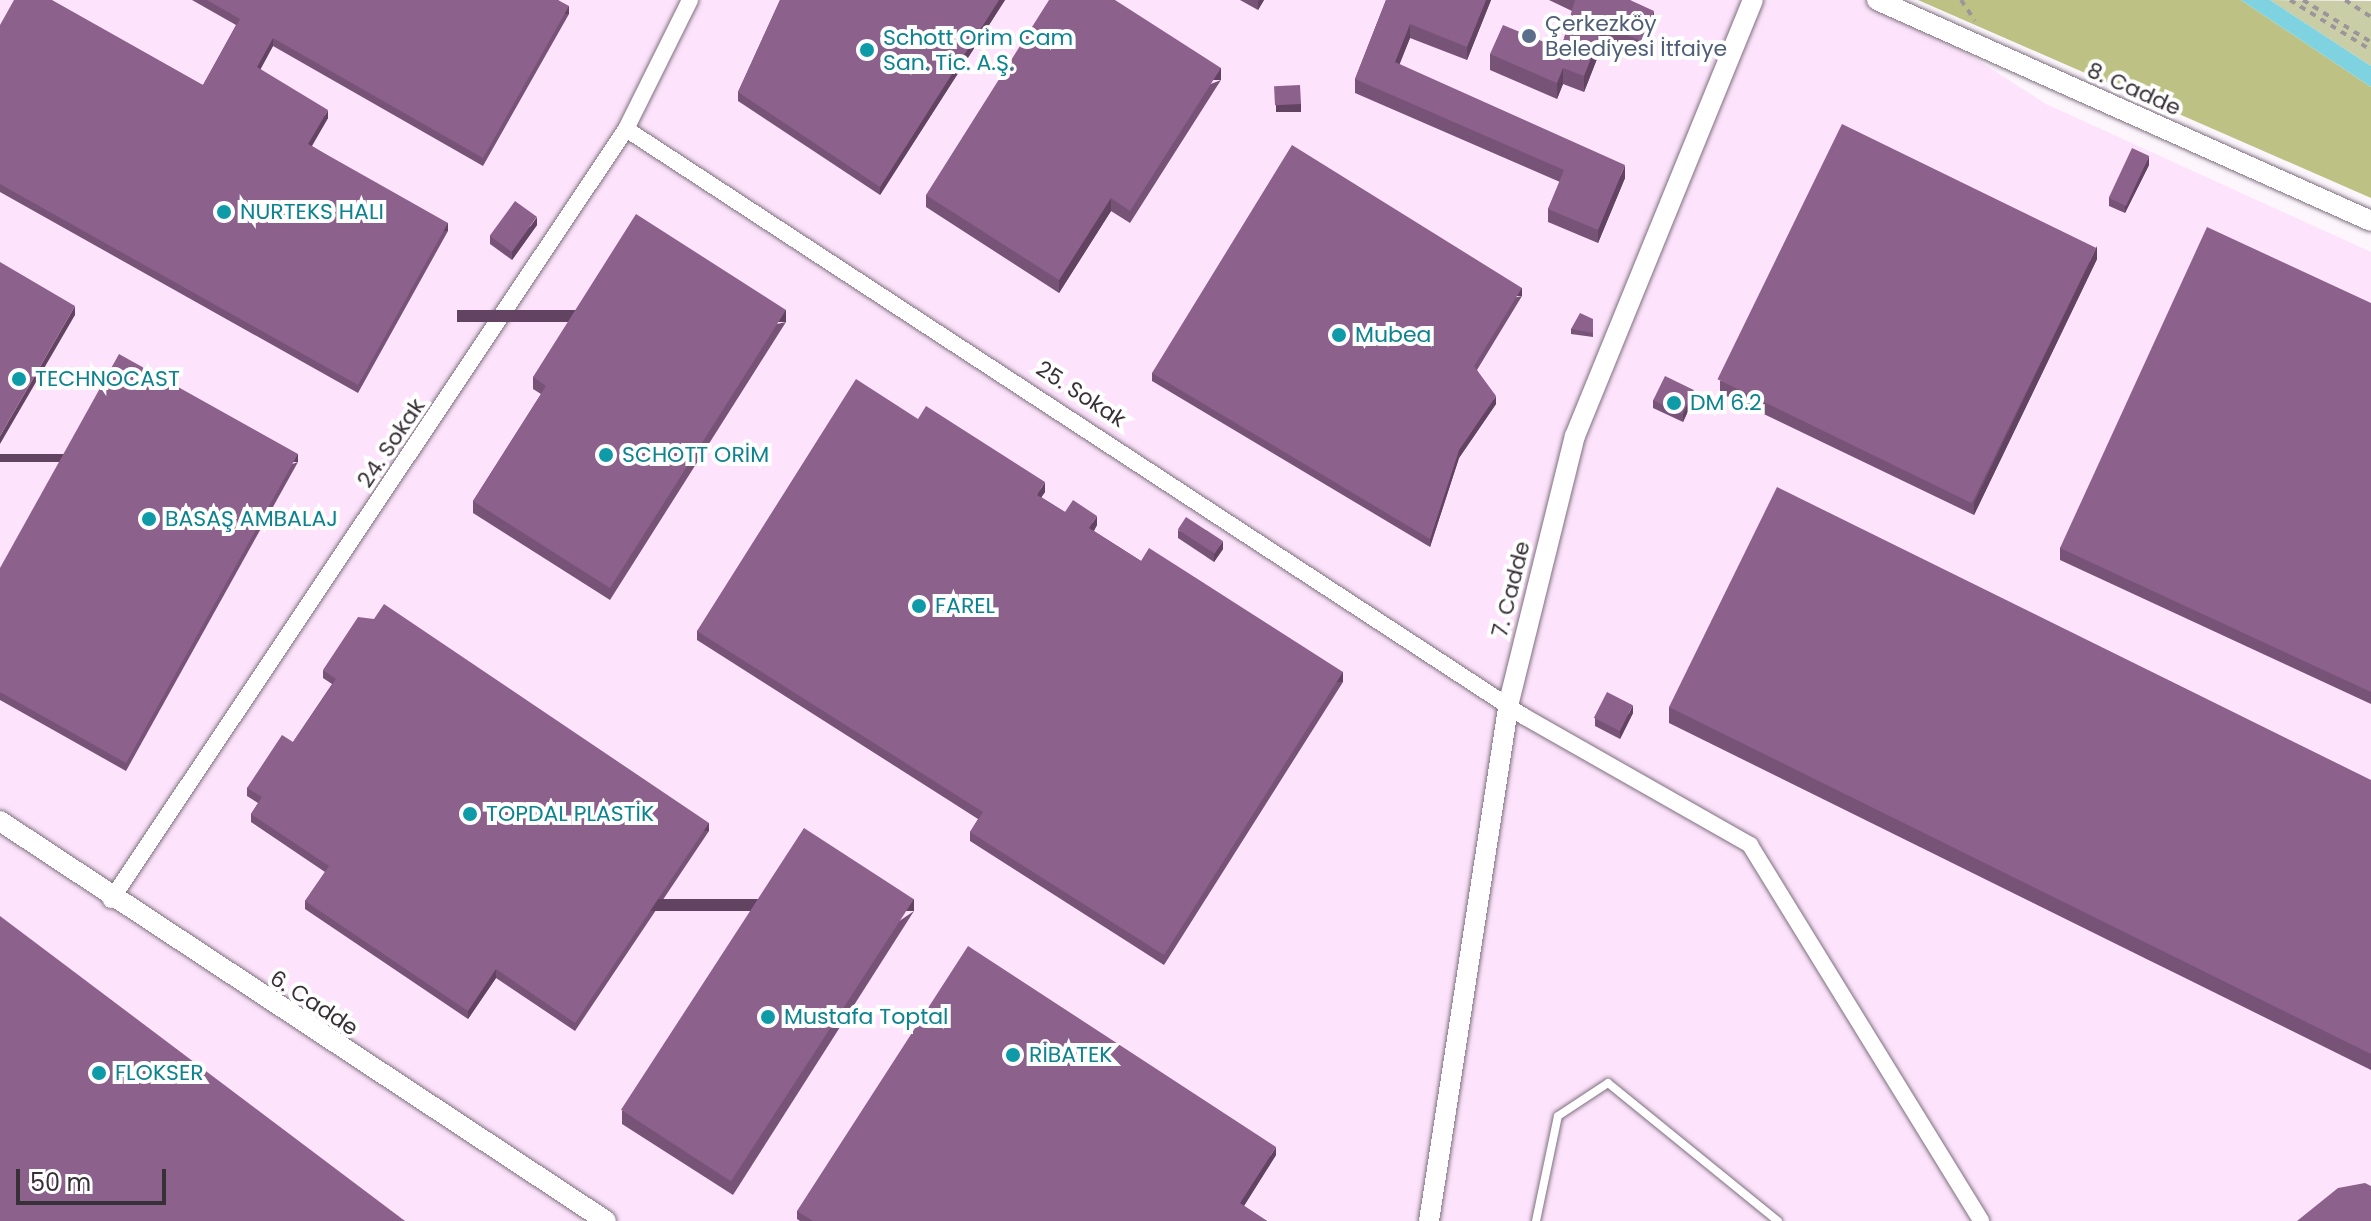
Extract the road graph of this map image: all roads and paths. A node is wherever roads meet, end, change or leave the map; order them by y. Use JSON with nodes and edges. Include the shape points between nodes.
{"nodes":[{"id":1,"x":690,"y":0,"type":"edge"},
{"id":2,"x":1753,"y":0,"type":"edge"},
{"id":3,"x":1877,"y":0,"type":"edge"},
{"id":4,"x":1961,"y":0,"type":"edge"},
{"id":5,"x":2290,"y":0,"type":"edge"},
{"id":6,"x":2303,"y":0,"type":"edge"},
{"id":7,"x":2345,"y":0,"type":"edge"},
{"id":8,"x":2371,"y":17,"type":"edge"},
{"id":9,"x":1979,"y":26,"type":"dead end"},
{"id":10,"x":2371,"y":42,"type":"edge"},
{"id":11,"x":2371,"y":50,"type":"edge"},
{"id":12,"x":626,"y":129,"type":"junction"},
{"id":13,"x":2371,"y":221,"type":"edge"},
{"id":14,"x":1509,"y":702,"type":"junction"},
{"id":15,"x":0,"y":821,"type":"edge"},
{"id":16,"x":111,"y":900,"type":"junction"},
{"id":17,"x":606,"y":1221,"type":"edge"},
{"id":18,"x":1429,"y":1221,"type":"edge"},
{"id":19,"x":1536,"y":1221,"type":"edge"},
{"id":20,"x":1778,"y":1221,"type":"edge"},
{"id":21,"x":1981,"y":1221,"type":"edge"}],
"edges":[{"from":1,"to":12,"type":"street","name":"24. Sokak"},
{"from":2,"to":14,"type":"street","name":"7. Cadde","via":[[1575,436]]},
{"from":3,"to":13,"type":"street","name":"8. Cadde"},
{"from":4,"to":9,"type":"path"},
{"from":5,"to":11,"type":"path"},
{"from":6,"to":10,"type":"path"},
{"from":7,"to":8,"type":"path"},
{"from":12,"to":14,"type":"street","name":"25. Sokak"},
{"from":12,"to":16,"type":"street","name":"24. Sokak"},
{"from":14,"to":18,"type":"street","name":"7. Cadde"},
{"from":14,"to":21,"type":"street","name":"25. Sokak","via":[[1750,845]]},
{"from":15,"to":16,"type":"street","name":"6. Cadde"},
{"from":16,"to":17,"type":"street","name":"6. Cadde"},
{"from":19,"to":20,"type":"lane","via":[[1558,1116],[1608,1083]]}]}
